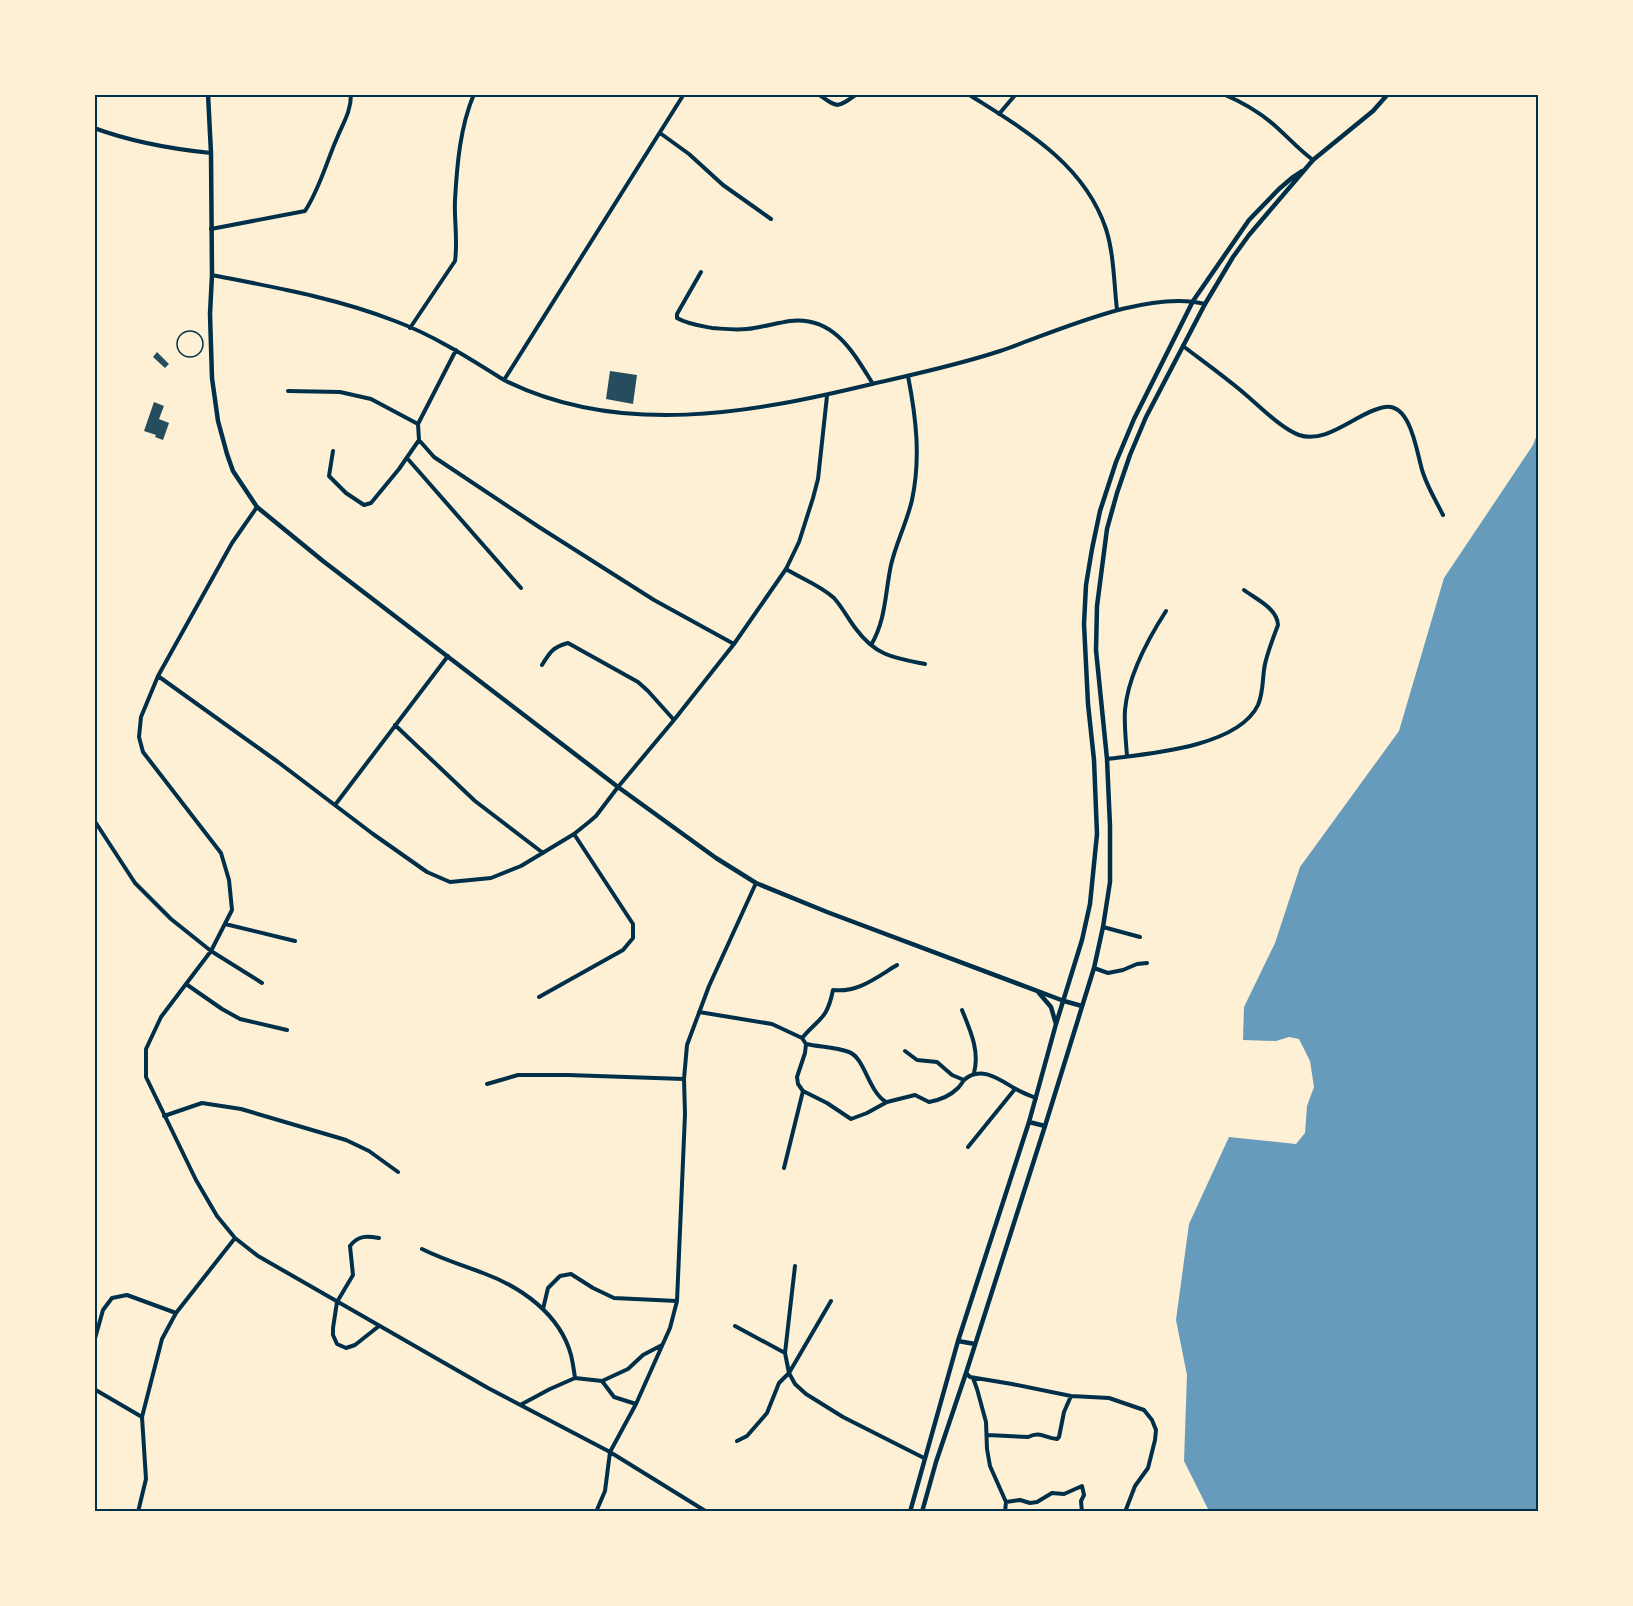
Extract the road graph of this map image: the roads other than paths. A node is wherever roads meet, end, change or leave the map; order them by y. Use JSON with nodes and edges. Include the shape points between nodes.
{"nodes":[{"id":1,"x":208,"y":94,"type":"edge"},
{"id":2,"x":351,"y":94,"type":"edge"},
{"id":3,"x":474,"y":94,"type":"edge"},
{"id":4,"x":684,"y":94,"type":"edge"},
{"id":5,"x":818,"y":94,"type":"edge"},
{"id":6,"x":856,"y":94,"type":"edge"},
{"id":7,"x":968,"y":94,"type":"edge"},
{"id":8,"x":1016,"y":94,"type":"edge"},
{"id":9,"x":1223,"y":94,"type":"edge"},
{"id":10,"x":1242,"y":94,"type":"edge"},
{"id":11,"x":1388,"y":94,"type":"edge"},
{"id":12,"x":1240,"y":101,"type":"junction"},
{"id":13,"x":999,"y":114,"type":"junction"},
{"id":14,"x":94,"y":128,"type":"edge"},
{"id":15,"x":660,"y":133,"type":"junction"},
{"id":16,"x":211,"y":153,"type":"junction"},
{"id":17,"x":1313,"y":160,"type":"junction"},
{"id":18,"x":1307,"y":168,"type":"junction"},
{"id":19,"x":771,"y":219,"type":"dead end"},
{"id":20,"x":212,"y":229,"type":"junction"},
{"id":21,"x":700,"y":272,"type":"dead end"},
{"id":22,"x":212,"y":275,"type":"junction"},
{"id":23,"x":1193,"y":301,"type":"junction"},
{"id":24,"x":1205,"y":304,"type":"junction"},
{"id":25,"x":1117,"y":310,"type":"junction"},
{"id":26,"x":410,"y":328,"type":"junction"},
{"id":27,"x":203,"y":346,"type":"joint"},
{"id":28,"x":1183,"y":346,"type":"junction"},
{"id":29,"x":456,"y":350,"type":"junction"},
{"id":30,"x":908,"y":376,"type":"junction"},
{"id":31,"x":504,"y":380,"type":"junction"},
{"id":32,"x":873,"y":384,"type":"junction"},
{"id":33,"x":288,"y":391,"type":"dead end"},
{"id":34,"x":827,"y":396,"type":"junction"},
{"id":35,"x":418,"y":424,"type":"junction"},
{"id":36,"x":419,"y":440,"type":"junction"},
{"id":37,"x":333,"y":451,"type":"dead end"},
{"id":38,"x":407,"y":458,"type":"junction"},
{"id":39,"x":257,"y":507,"type":"junction"},
{"id":40,"x":1443,"y":515,"type":"dead end"},
{"id":41,"x":786,"y":569,"type":"junction"},
{"id":42,"x":521,"y":588,"type":"dead end"},
{"id":43,"x":1244,"y":590,"type":"dead end"},
{"id":44,"x":1166,"y":611,"type":"dead end"},
{"id":45,"x":734,"y":644,"type":"junction"},
{"id":46,"x":871,"y":645,"type":"junction"},
{"id":47,"x":448,"y":656,"type":"junction"},
{"id":48,"x":925,"y":664,"type":"dead end"},
{"id":49,"x":542,"y":665,"type":"dead end"},
{"id":50,"x":158,"y":676,"type":"junction"},
{"id":51,"x":674,"y":720,"type":"junction"},
{"id":52,"x":395,"y":725,"type":"junction"},
{"id":53,"x":1127,"y":756,"type":"junction"},
{"id":54,"x":1107,"y":759,"type":"junction"},
{"id":55,"x":618,"y":787,"type":"junction"},
{"id":56,"x":335,"y":805,"type":"junction"},
{"id":57,"x":94,"y":820,"type":"edge"},
{"id":58,"x":574,"y":834,"type":"junction"},
{"id":59,"x":543,"y":853,"type":"junction"},
{"id":60,"x":756,"y":883,"type":"junction"},
{"id":61,"x":225,"y":924,"type":"junction"},
{"id":62,"x":1103,"y":927,"type":"junction"},
{"id":63,"x":1140,"y":937,"type":"dead end"},
{"id":64,"x":295,"y":941,"type":"dead end"},
{"id":65,"x":211,"y":951,"type":"junction"},
{"id":66,"x":1147,"y":963,"type":"dead end"},
{"id":67,"x":897,"y":965,"type":"dead end"},
{"id":68,"x":1094,"y":968,"type":"junction"},
{"id":69,"x":262,"y":983,"type":"dead end"},
{"id":70,"x":186,"y":984,"type":"junction"},
{"id":71,"x":1037,"y":990,"type":"junction"},
{"id":72,"x":539,"y":997,"type":"dead end"},
{"id":73,"x":1064,"y":1001,"type":"junction"},
{"id":74,"x":1082,"y":1006,"type":"junction"},
{"id":75,"x":962,"y":1010,"type":"dead end"},
{"id":76,"x":699,"y":1012,"type":"junction"},
{"id":77,"x":1056,"y":1024,"type":"junction"},
{"id":78,"x":287,"y":1030,"type":"dead end"},
{"id":79,"x":802,"y":1038,"type":"junction"},
{"id":80,"x":806,"y":1044,"type":"junction"},
{"id":81,"x":905,"y":1051,"type":"dead end"},
{"id":82,"x":974,"y":1073,"type":"junction"},
{"id":83,"x":684,"y":1079,"type":"junction"},
{"id":84,"x":964,"y":1080,"type":"junction"},
{"id":85,"x":487,"y":1084,"type":"dead end"},
{"id":86,"x":1015,"y":1089,"type":"junction"},
{"id":87,"x":803,"y":1091,"type":"junction"},
{"id":88,"x":1036,"y":1098,"type":"junction"},
{"id":89,"x":887,"y":1102,"type":"junction"},
{"id":90,"x":164,"y":1116,"type":"junction"},
{"id":91,"x":1029,"y":1122,"type":"junction"},
{"id":92,"x":1045,"y":1126,"type":"junction"},
{"id":93,"x":968,"y":1147,"type":"dead end"},
{"id":94,"x":784,"y":1168,"type":"dead end"},
{"id":95,"x":398,"y":1172,"type":"dead end"},
{"id":96,"x":235,"y":1238,"type":"junction"},
{"id":97,"x":379,"y":1238,"type":"dead end"},
{"id":98,"x":422,"y":1249,"type":"dead end"},
{"id":99,"x":795,"y":1266,"type":"dead end"},
{"id":100,"x":677,"y":1301,"type":"junction"},
{"id":101,"x":831,"y":1301,"type":"dead end"},
{"id":102,"x":337,"y":1302,"type":"junction"},
{"id":103,"x":543,"y":1309,"type":"junction"},
{"id":104,"x":176,"y":1313,"type":"junction"},
{"id":105,"x":379,"y":1326,"type":"junction"},
{"id":106,"x":735,"y":1326,"type":"dead end"},
{"id":107,"x":958,"y":1341,"type":"junction"},
{"id":108,"x":94,"y":1342,"type":"edge"},
{"id":109,"x":663,"y":1344,"type":"junction"},
{"id":110,"x":975,"y":1344,"type":"junction"},
{"id":111,"x":784,"y":1353,"type":"junction"},
{"id":112,"x":789,"y":1373,"type":"junction"},
{"id":113,"x":966,"y":1373,"type":"junction"},
{"id":114,"x":575,"y":1378,"type":"junction"},
{"id":115,"x":973,"y":1378,"type":"junction"},
{"id":116,"x":602,"y":1381,"type":"junction"},
{"id":117,"x":94,"y":1389,"type":"edge"},
{"id":118,"x":1071,"y":1396,"type":"junction"},
{"id":119,"x":522,"y":1404,"type":"junction"},
{"id":120,"x":636,"y":1404,"type":"junction"},
{"id":121,"x":142,"y":1417,"type":"junction"},
{"id":122,"x":987,"y":1435,"type":"junction"},
{"id":123,"x":737,"y":1441,"type":"dead end"},
{"id":124,"x":610,"y":1452,"type":"junction"},
{"id":125,"x":924,"y":1458,"type":"junction"},
{"id":126,"x":1006,"y":1502,"type":"junction"},
{"id":127,"x":138,"y":1512,"type":"edge"},
{"id":128,"x":596,"y":1512,"type":"edge"},
{"id":129,"x":707,"y":1512,"type":"edge"},
{"id":130,"x":910,"y":1512,"type":"edge"},
{"id":131,"x":922,"y":1512,"type":"edge"},
{"id":132,"x":1005,"y":1512,"type":"edge"},
{"id":133,"x":1082,"y":1512,"type":"edge"},
{"id":134,"x":1125,"y":1512,"type":"edge"}],
"edges":[{"from":1,"to":16,"type":"street"},
{"from":2,"to":20,"type":"street","via":[[346,119],[315,196],[305,211]]},
{"from":3,"to":26,"type":"street","via":[[462,134],[454,261]]},
{"from":4,"to":15,"type":"street"},
{"from":5,"to":6,"type":"street","via":[[837,106]]},
{"from":7,"to":13,"type":"street"},
{"from":8,"to":13,"type":"street"},
{"from":9,"to":12,"type":"street"},
{"from":10,"to":12,"type":"street"},
{"from":11,"to":17,"type":"street"},
{"from":12,"to":17,"type":"street"},
{"from":13,"to":25,"type":"street","via":[[1042,142],[1089,194],[1109,243]]},
{"from":14,"to":16,"type":"street","via":[[148,144]]},
{"from":15,"to":19,"type":"street"},
{"from":15,"to":31,"type":"street"},
{"from":16,"to":20,"type":"street"},
{"from":17,"to":18,"type":"street"},
{"from":18,"to":23,"type":"street","via":[[1249,220]]},
{"from":18,"to":24,"type":"street","via":[[1249,235]]},
{"from":20,"to":22,"type":"street"},
{"from":21,"to":32,"type":"street","via":[[677,318],[732,330],[790,321],[819,323],[845,343]]},
{"from":22,"to":26,"type":"street","via":[[301,293],[364,310]]},
{"from":22,"to":39,"type":"street","via":[[212,378],[218,421],[233,471]]},
{"from":23,"to":24,"type":"street"},
{"from":23,"to":25,"type":"street","via":[[1167,301]]},
{"from":23,"to":73,"type":"street","via":[[1116,462],[1092,549],[1084,624],[1097,834],[1090,904]]},
{"from":24,"to":28,"type":"street"},
{"from":25,"to":30,"type":"street","via":[[1000,351]]},
{"from":26,"to":29,"type":"street"},
{"from":27,"to":27,"type":"lane","via":[[202,338],[192,331],[181,335],[178,342],[179,350],[188,357],[196,356]]},
{"from":28,"to":40,"type":"street","via":[[1301,436],[1316,437],[1387,406],[1395,409],[1409,423],[1422,472]]},
{"from":28,"to":54,"type":"street","via":[[1130,455],[1107,529],[1096,650]]},
{"from":29,"to":31,"type":"street"},
{"from":29,"to":35,"type":"street"},
{"from":30,"to":32,"type":"street"},
{"from":30,"to":46,"type":"street","via":[[917,432],[915,479],[907,519],[892,560],[881,625]]},
{"from":31,"to":34,"type":"street","via":[[547,399],[650,415],[735,411]]},
{"from":32,"to":34,"type":"street"},
{"from":33,"to":35,"type":"street","via":[[340,392],[371,399]]},
{"from":34,"to":41,"type":"street","via":[[818,479],[799,542]]},
{"from":35,"to":36,"type":"street"},
{"from":36,"to":38,"type":"street"},
{"from":36,"to":45,"type":"street","via":[[434,457],[539,527],[654,600]]},
{"from":37,"to":38,"type":"street","via":[[329,476],[364,505],[371,503]]},
{"from":38,"to":42,"type":"street"},
{"from":39,"to":47,"type":"street"},
{"from":39,"to":50,"type":"street","via":[[232,543]]},
{"from":41,"to":45,"type":"street"},
{"from":41,"to":46,"type":"street","via":[[834,598]]},
{"from":43,"to":53,"type":"street","via":[[1278,618],[1256,708],[1244,722],[1212,740]]},
{"from":44,"to":53,"type":"street","via":[[1140,656],[1128,693]]},
{"from":45,"to":51,"type":"street"},
{"from":46,"to":48,"type":"street","via":[[891,657]]},
{"from":47,"to":52,"type":"street"},
{"from":47,"to":55,"type":"street"},
{"from":49,"to":51,"type":"street","via":[[551,651],[568,643],[638,682]]},
{"from":50,"to":56,"type":"street"},
{"from":50,"to":61,"type":"street","via":[[141,717],[139,737],[143,752],[221,853],[232,910]]},
{"from":51,"to":55,"type":"street"},
{"from":52,"to":56,"type":"street"},
{"from":52,"to":59,"type":"street","via":[[475,801]]},
{"from":53,"to":54,"type":"street"},
{"from":54,"to":62,"type":"street","via":[[1110,882]]},
{"from":55,"to":58,"type":"street","via":[[596,816]]},
{"from":55,"to":60,"type":"street"},
{"from":56,"to":59,"type":"street","via":[[427,872],[450,882],[490,879]]},
{"from":57,"to":65,"type":"street","via":[[135,883]]},
{"from":58,"to":59,"type":"street"},
{"from":58,"to":72,"type":"street","via":[[633,924],[633,938],[623,950]]},
{"from":60,"to":71,"type":"street"},
{"from":60,"to":76,"type":"street"},
{"from":61,"to":64,"type":"street"},
{"from":61,"to":65,"type":"street"},
{"from":62,"to":63,"type":"street"},
{"from":62,"to":68,"type":"street"},
{"from":65,"to":69,"type":"street"},
{"from":65,"to":70,"type":"street"},
{"from":66,"to":68,"type":"street","via":[[1108,973]]},
{"from":67,"to":79,"type":"street","via":[[854,989],[833,990],[826,1014]]},
{"from":68,"to":74,"type":"street"},
{"from":70,"to":78,"type":"street","via":[[240,1019]]},
{"from":70,"to":90,"type":"street","via":[[161,1017],[146,1049],[146,1077]]},
{"from":71,"to":73,"type":"street"},
{"from":71,"to":77,"type":"street","via":[[1051,1007]]},
{"from":73,"to":74,"type":"street"},
{"from":73,"to":77,"type":"street"},
{"from":74,"to":92,"type":"street"},
{"from":75,"to":82,"type":"street","via":[[975,1047]]},
{"from":76,"to":79,"type":"street","via":[[772,1024]]},
{"from":76,"to":83,"type":"street","via":[[687,1045]]},
{"from":77,"to":88,"type":"street"},
{"from":79,"to":80,"type":"street"},
{"from":80,"to":87,"type":"street","via":[[797,1077]]},
{"from":80,"to":89,"type":"street","via":[[851,1052],[875,1092]]},
{"from":81,"to":84,"type":"street","via":[[916,1060],[937,1062]]},
{"from":82,"to":84,"type":"street"},
{"from":82,"to":86,"type":"street","via":[[1001,1079]]},
{"from":83,"to":85,"type":"street","via":[[518,1076]]},
{"from":83,"to":100,"type":"street"},
{"from":84,"to":89,"type":"street","via":[[945,1098],[935,1101],[926,1102],[915,1095]]},
{"from":86,"to":88,"type":"street"},
{"from":86,"to":93,"type":"street"},
{"from":87,"to":89,"type":"street","via":[[850,1119]]},
{"from":87,"to":94,"type":"street"},
{"from":88,"to":91,"type":"street"},
{"from":90,"to":95,"type":"street","via":[[202,1103],[241,1109],[346,1140],[369,1150]]},
{"from":90,"to":96,"type":"street","via":[[196,1180]]},
{"from":91,"to":92,"type":"street"},
{"from":91,"to":107,"type":"street"},
{"from":92,"to":110,"type":"street"},
{"from":96,"to":102,"type":"street","via":[[258,1256]]},
{"from":96,"to":104,"type":"street"},
{"from":97,"to":102,"type":"street","via":[[366,1235],[350,1246],[353,1275]]},
{"from":98,"to":103,"type":"street","via":[[510,1285]]},
{"from":99,"to":111,"type":"street"},
{"from":100,"to":103,"type":"street","via":[[614,1298],[571,1274],[560,1276],[548,1288]]},
{"from":100,"to":109,"type":"street"},
{"from":101,"to":112,"type":"street"},
{"from":102,"to":105,"type":"street"},
{"from":102,"to":105,"type":"street","via":[[333,1335],[337,1344],[346,1348],[355,1345]]},
{"from":103,"to":114,"type":"street","via":[[557,1325],[571,1354]]},
{"from":104,"to":108,"type":"street","via":[[127,1295],[112,1298],[103,1310]]},
{"from":104,"to":121,"type":"street","via":[[162,1339]]},
{"from":105,"to":119,"type":"street"},
{"from":106,"to":111,"type":"street"},
{"from":107,"to":110,"type":"street"},
{"from":107,"to":125,"type":"street"},
{"from":109,"to":116,"type":"street","via":[[628,1369]]},
{"from":109,"to":120,"type":"street"},
{"from":110,"to":113,"type":"street"},
{"from":111,"to":112,"type":"street"},
{"from":112,"to":123,"type":"street","via":[[779,1383],[767,1413],[747,1436]]},
{"from":112,"to":125,"type":"street","via":[[806,1394]]},
{"from":113,"to":115,"type":"street"},
{"from":113,"to":131,"type":"street"},
{"from":114,"to":116,"type":"street"},
{"from":114,"to":119,"type":"street"},
{"from":115,"to":118,"type":"street"},
{"from":115,"to":122,"type":"street"},
{"from":116,"to":120,"type":"street","via":[[614,1396]]},
{"from":117,"to":121,"type":"street"},
{"from":118,"to":122,"type":"street","via":[[1057,1439],[1038,1434]]},
{"from":118,"to":134,"type":"street","via":[[1115,1400],[1144,1410],[1152,1420],[1156,1430],[1148,1468],[1135,1486]]},
{"from":119,"to":124,"type":"street"},
{"from":120,"to":124,"type":"street"},
{"from":121,"to":127,"type":"street","via":[[146,1479]]},
{"from":122,"to":126,"type":"street","via":[[990,1466]]},
{"from":124,"to":128,"type":"street","via":[[605,1491]]},
{"from":124,"to":129,"type":"street"},
{"from":125,"to":130,"type":"street"},
{"from":126,"to":132,"type":"street"},
{"from":126,"to":133,"type":"street","via":[[1037,1502],[1082,1486]]}]}
